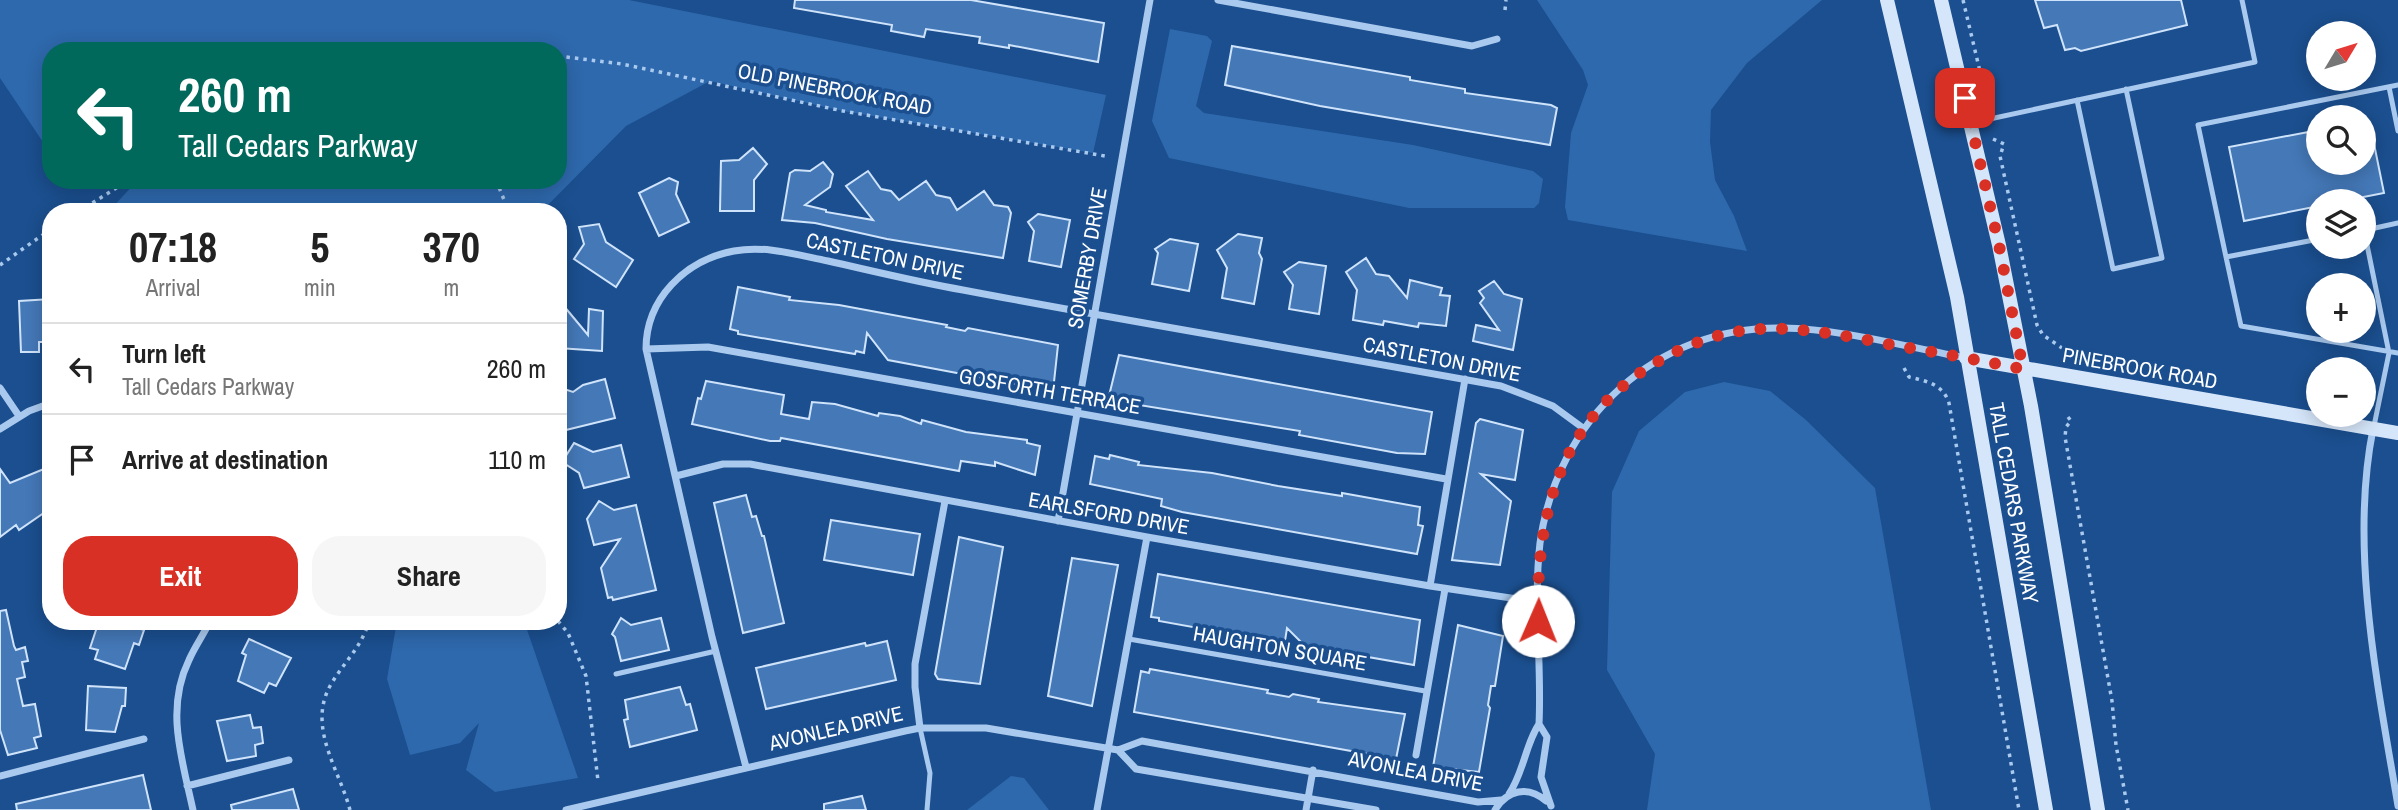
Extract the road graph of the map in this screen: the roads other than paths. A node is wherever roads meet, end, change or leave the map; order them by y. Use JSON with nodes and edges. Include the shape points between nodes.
{"nodes":[{"id":1,"x":1150,"y":0,"type":"edge"},
{"id":2,"x":1217,"y":0,"type":"edge"},
{"id":3,"x":1887,"y":0,"type":"edge"},
{"id":4,"x":1941,"y":0,"type":"edge"},
{"id":5,"x":2242,"y":0,"type":"edge"},
{"id":6,"x":1497,"y":39,"type":"dead end"},
{"id":7,"x":2398,"y":85,"type":"edge"},
{"id":8,"x":2389,"y":87,"type":"junction"},
{"id":9,"x":2126,"y":89,"type":"junction"},
{"id":10,"x":2077,"y":100,"type":"junction"},
{"id":11,"x":1971,"y":123,"type":"junction"},
{"id":12,"x":2398,"y":131,"type":"edge"},
{"id":13,"x":2398,"y":223,"type":"edge"},
{"id":14,"x":2376,"y":228,"type":"edge"},
{"id":15,"x":2306,"y":242,"type":"edge"},
{"id":16,"x":2226,"y":257,"type":"junction"},
{"id":17,"x":2371,"y":259,"type":"edge"},
{"id":18,"x":1095,"y":314,"type":"junction"},
{"id":19,"x":646,"y":348,"type":"junction"},
{"id":20,"x":2389,"y":353,"type":"junction"},
{"id":21,"x":2398,"y":353,"type":"edge"},
{"id":22,"x":1966,"y":358,"type":"junction"},
{"id":23,"x":2023,"y":369,"type":"junction"},
{"id":24,"x":1465,"y":379,"type":"junction"},
{"id":25,"x":0,"y":388,"type":"edge"},
{"id":26,"x":42,"y":407,"type":"edge"},
{"id":27,"x":1076,"y":414,"type":"junction"},
{"id":28,"x":19,"y":416,"type":"junction"},
{"id":29,"x":1583,"y":428,"type":"junction"},
{"id":30,"x":0,"y":429,"type":"edge"},
{"id":31,"x":2373,"y":429,"type":"junction"},
{"id":32,"x":2398,"y":433,"type":"edge"},
{"id":33,"x":676,"y":477,"type":"junction"},
{"id":34,"x":1446,"y":479,"type":"junction"},
{"id":35,"x":945,"y":502,"type":"junction"},
{"id":36,"x":1058,"y":521,"type":"junction"},
{"id":37,"x":1147,"y":537,"type":"junction"},
{"id":38,"x":1430,"y":586,"type":"junction"},
{"id":39,"x":1445,"y":589,"type":"junction"},
{"id":40,"x":1538,"y":601,"type":"junction"},
{"id":41,"x":205,"y":630,"type":"edge"},
{"id":42,"x":1129,"y":639,"type":"junction"},
{"id":43,"x":716,"y":651,"type":"junction"},
{"id":44,"x":615,"y":674,"type":"dead end"},
{"id":45,"x":1425,"y":691,"type":"junction"},
{"id":46,"x":1539,"y":724,"type":"junction"},
{"id":47,"x":920,"y":728,"type":"junction"},
{"id":48,"x":144,"y":739,"type":"dead end"},
{"id":49,"x":1108,"y":748,"type":"junction"},
{"id":50,"x":1118,"y":750,"type":"junction"},
{"id":51,"x":1416,"y":755,"type":"dead end"},
{"id":52,"x":289,"y":761,"type":"dead end"},
{"id":53,"x":746,"y":767,"type":"junction"},
{"id":54,"x":1313,"y":770,"type":"junction"},
{"id":55,"x":0,"y":776,"type":"edge"},
{"id":56,"x":187,"y":786,"type":"junction"},
{"id":57,"x":1509,"y":794,"type":"junction"},
{"id":58,"x":1308,"y":798,"type":"junction"},
{"id":59,"x":1501,"y":800,"type":"junction"},
{"id":60,"x":2398,"y":806,"type":"edge"},
{"id":61,"x":1552,"y":808,"type":"edge"},
{"id":62,"x":192,"y":810,"type":"edge"},
{"id":63,"x":566,"y":810,"type":"edge"},
{"id":64,"x":927,"y":810,"type":"edge"},
{"id":65,"x":1097,"y":810,"type":"edge"},
{"id":66,"x":1306,"y":810,"type":"edge"},
{"id":67,"x":1376,"y":810,"type":"edge"},
{"id":68,"x":1495,"y":810,"type":"edge"},
{"id":69,"x":2046,"y":810,"type":"edge"},
{"id":70,"x":2098,"y":810,"type":"edge"}],
"edges":[{"from":1,"to":18,"type":"street","name":"SOMERBY DRIVE"},
{"from":2,"to":6,"type":"street","via":[[1472,46]]},
{"from":3,"to":22,"type":"main road","name":"TALL CEDARS PARKWAY","via":[[1941,221]]},
{"from":4,"to":11,"type":"main road","name":"TALL CEDARS PARKWAY"},
{"from":5,"to":9,"type":"lane","via":[[2255,62]]},
{"from":7,"to":8,"type":"lane"},
{"from":8,"to":12,"type":"lane"},
{"from":8,"to":16,"type":"lane","via":[[2198,125]]},
{"from":9,"to":10,"type":"lane"},
{"from":9,"to":10,"type":"lane","via":[[2162,258],[2113,269]]},
{"from":10,"to":11,"type":"lane"},
{"from":11,"to":23,"type":"main road","name":"TALL CEDARS PARKWAY"},
{"from":13,"to":14,"type":"lane"},
{"from":15,"to":16,"type":"lane"},
{"from":16,"to":20,"type":"lane","via":[[2241,326]]},
{"from":17,"to":20,"type":"lane"},
{"from":18,"to":19,"type":"street","name":"CASTLETON DRIVE","via":[[766,249],[732,251],[697,265],[669,285],[650,318]]},
{"from":18,"to":24,"type":"street","name":"CASTLETON DRIVE"},
{"from":18,"to":27,"type":"street","name":"SOMERBY DRIVE"},
{"from":19,"to":27,"type":"street","name":"GOSFORTH TERRACE","via":[[708,347]]},
{"from":19,"to":33,"type":"street","name":"CASTLETON DRIVE"},
{"from":20,"to":21,"type":"lane"},
{"from":20,"to":31,"type":"lane"},
{"from":22,"to":23,"type":"main road","name":"PINEBROOK ROAD"},
{"from":22,"to":29,"type":"street","name":"PINEBROOK ROAD","via":[[1805,330],[1739,331],[1682,347],[1651,365],[1618,390]]},
{"from":22,"to":69,"type":"main road","name":"TALL CEDARS PARKWAY"},
{"from":23,"to":31,"type":"main road","name":"PINEBROOK ROAD"},
{"from":23,"to":70,"type":"main road","name":"TALL CEDARS PARKWAY"},
{"from":24,"to":29,"type":"street","name":"CASTLETON DRIVE","via":[[1527,395],[1553,406]]},
{"from":24,"to":34,"type":"street"},
{"from":25,"to":28,"type":"street"},
{"from":26,"to":28,"type":"street"},
{"from":27,"to":34,"type":"street","name":"GOSFORTH TERRACE"},
{"from":27,"to":36,"type":"street","name":"SOMERBY DRIVE"},
{"from":28,"to":30,"type":"street"},
{"from":29,"to":40,"type":"street","name":"PINEBROOK ROAD","via":[[1549,502],[1540,543]]},
{"from":31,"to":32,"type":"main road","name":"PINEBROOK ROAD"},
{"from":31,"to":60,"type":"street","via":[[2364,514],[2372,650]]},
{"from":33,"to":35,"type":"street","name":"EARLSFORD DRIVE","via":[[723,464],[750,464]]},
{"from":33,"to":43,"type":"street","name":"CASTLETON DRIVE"},
{"from":34,"to":38,"type":"street"},
{"from":35,"to":36,"type":"street","name":"EARLSFORD DRIVE"},
{"from":35,"to":47,"type":"street","via":[[915,664]]},
{"from":36,"to":37,"type":"street","name":"EARLSFORD DRIVE"},
{"from":37,"to":38,"type":"street","name":"EARLSFORD DRIVE"},
{"from":37,"to":42,"type":"street"},
{"from":38,"to":39,"type":"street","name":"EARLSFORD DRIVE"},
{"from":39,"to":40,"type":"street","name":"EARLSFORD DRIVE"},
{"from":39,"to":45,"type":"street"},
{"from":40,"to":46,"type":"street","name":"PINEBROOK ROAD"},
{"from":41,"to":56,"type":"street","via":[[188,660],[175,705]]},
{"from":42,"to":45,"type":"lane","name":"HAUGHTON SQUARE"},
{"from":42,"to":49,"type":"street"},
{"from":43,"to":44,"type":"lane"},
{"from":43,"to":53,"type":"street","name":"CASTLETON DRIVE"},
{"from":45,"to":51,"type":"street"},
{"from":46,"to":57,"type":"street","name":"PINEBROOK ROAD"},
{"from":46,"to":61,"type":"street","name":"PINEBROOK ROAD","via":[[1547,737],[1541,778]]},
{"from":47,"to":49,"type":"street","name":"AVONLEA DRIVE","via":[[986,728]]},
{"from":47,"to":53,"type":"street","name":"AVONLEA DRIVE"},
{"from":47,"to":64,"type":"lane","via":[[930,773]]},
{"from":48,"to":55,"type":"street"},
{"from":49,"to":50,"type":"street","name":"AVONLEA DRIVE"},
{"from":49,"to":65,"type":"street"},
{"from":50,"to":54,"type":"street","name":"AVONLEA DRIVE","via":[[1142,741]]},
{"from":50,"to":58,"type":"street","name":"AVONLEA DRIVE","via":[[1136,769]]},
{"from":52,"to":56,"type":"street"},
{"from":53,"to":63,"type":"street","name":"AVONLEA DRIVE"},
{"from":54,"to":58,"type":"street"},
{"from":54,"to":59,"type":"street","name":"AVONLEA DRIVE","via":[[1478,802]]},
{"from":56,"to":62,"type":"street"},
{"from":57,"to":59,"type":"street"},
{"from":57,"to":61,"type":"street","via":[[1528,791]]},
{"from":58,"to":66,"type":"street"},
{"from":58,"to":67,"type":"street","name":"AVONLEA DRIVE"},
{"from":59,"to":68,"type":"street"}]}
